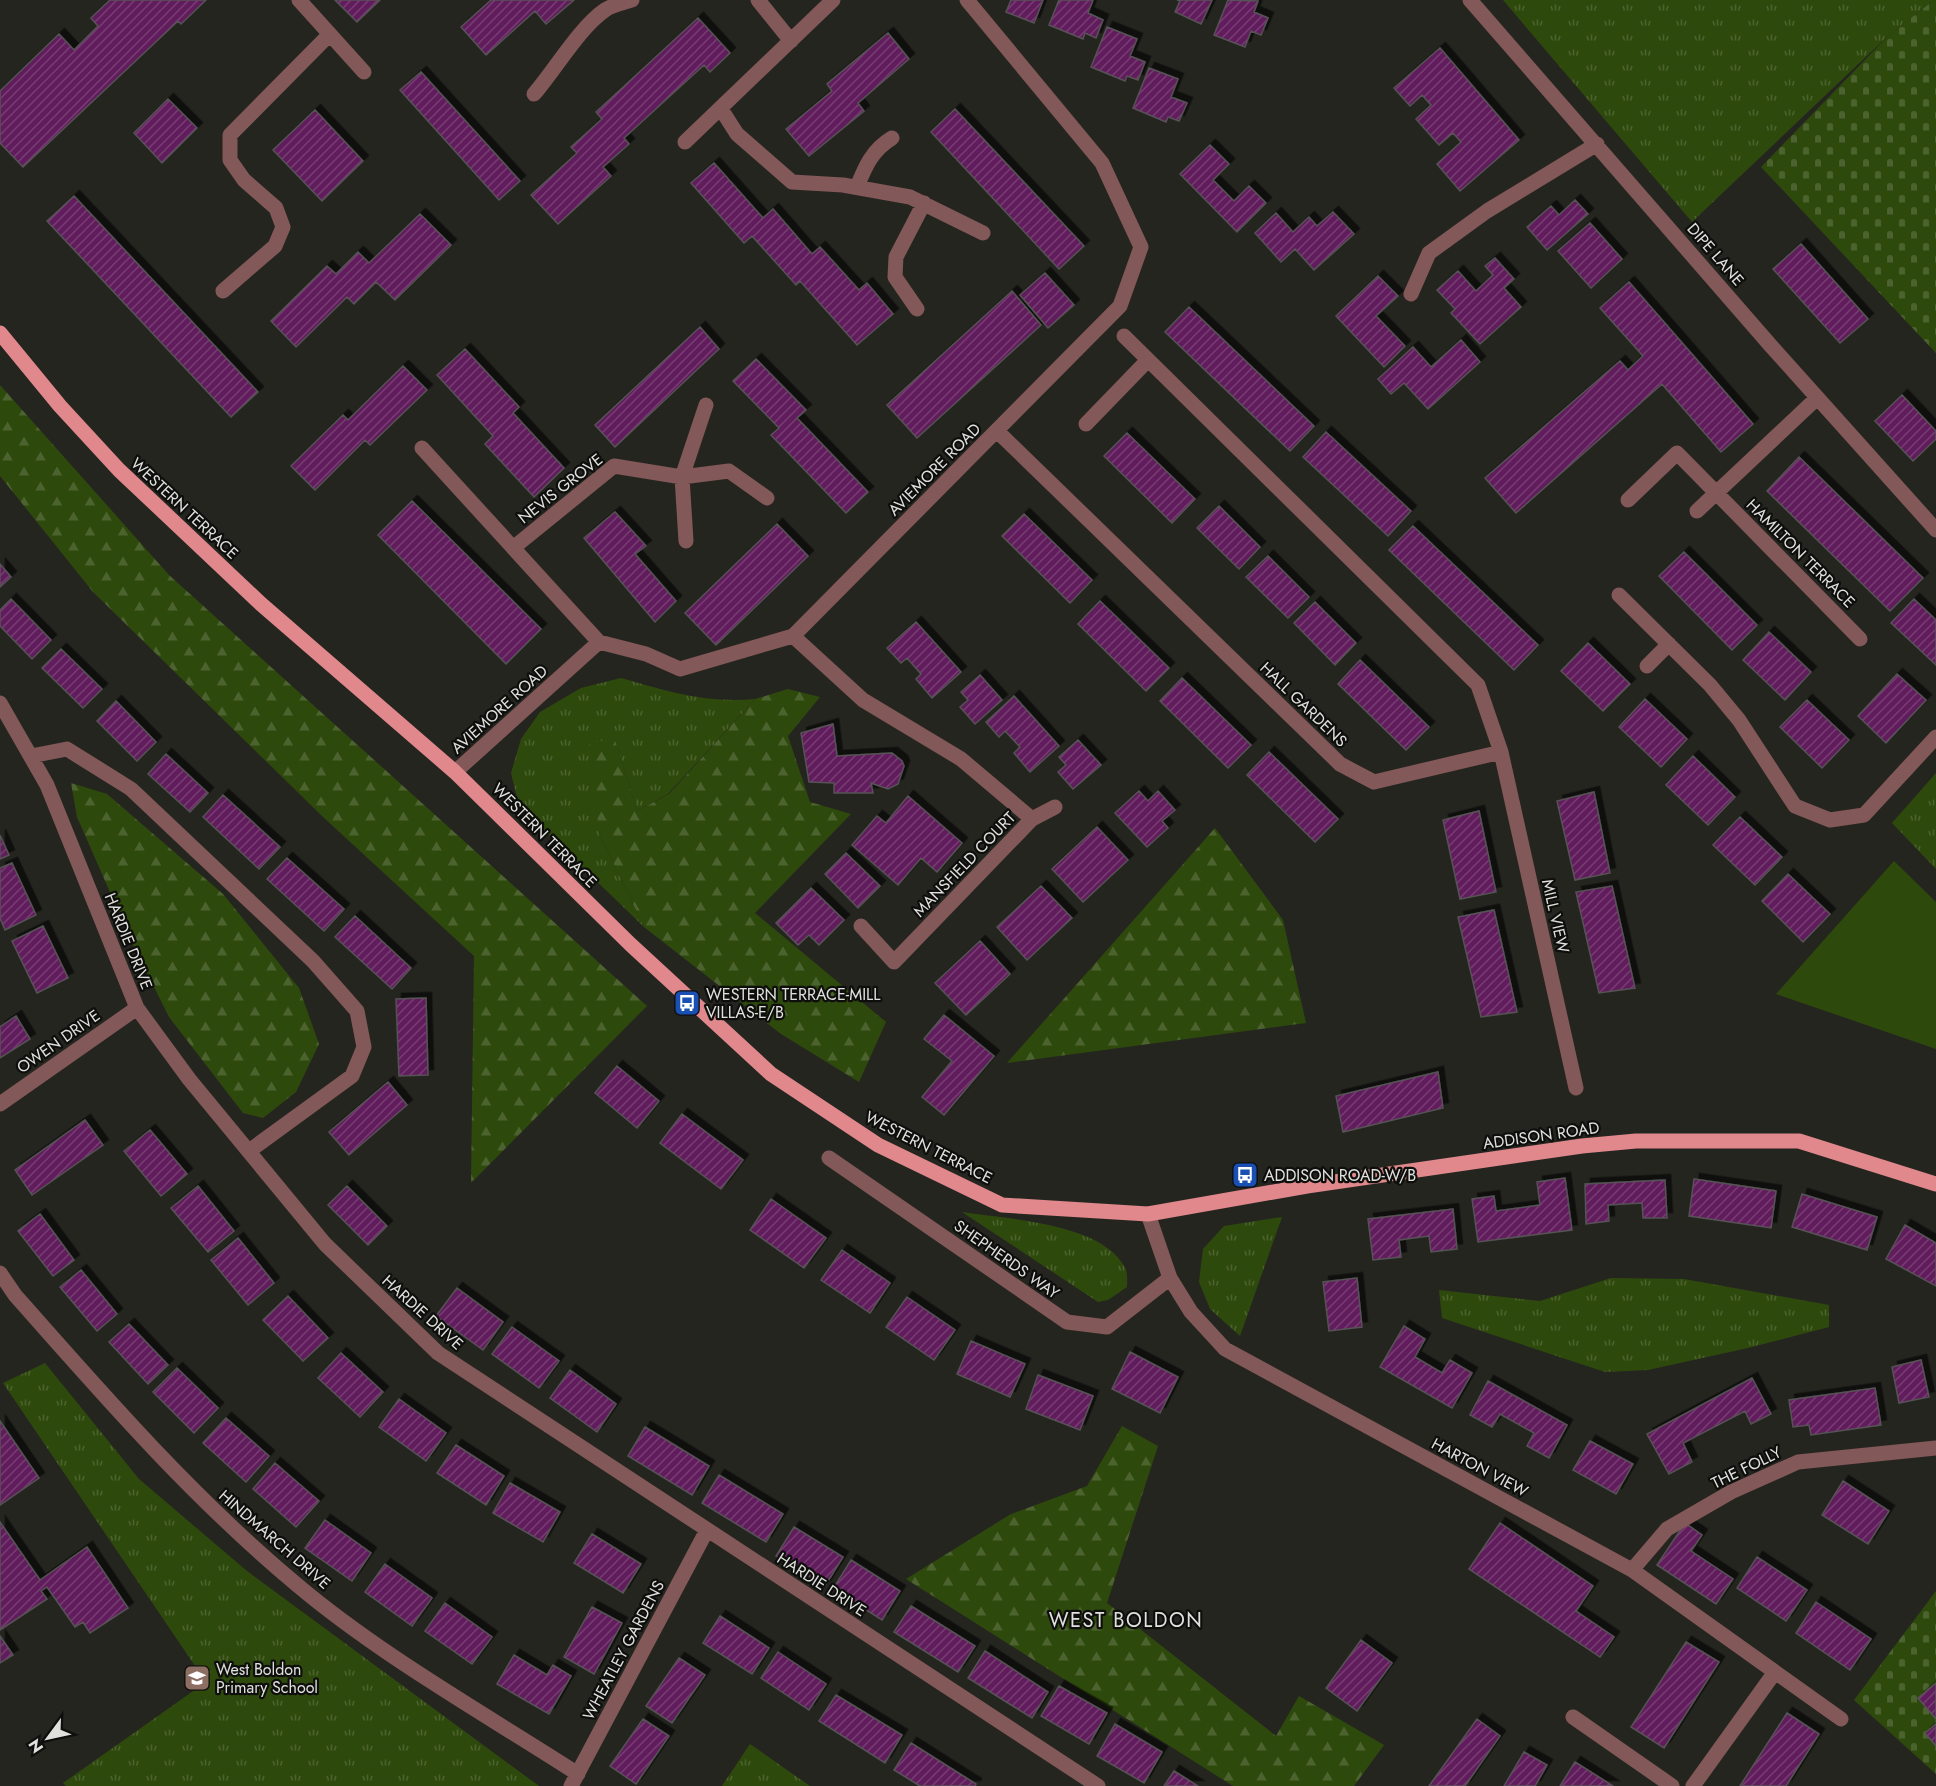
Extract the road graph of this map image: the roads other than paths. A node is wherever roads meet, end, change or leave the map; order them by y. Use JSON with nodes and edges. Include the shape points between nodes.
{"nodes":[{"id":1,"x":299,"y":0,"type":"edge"},
{"id":2,"x":632,"y":0,"type":"edge"},
{"id":3,"x":758,"y":0,"type":"edge"},
{"id":4,"x":833,"y":0,"type":"edge"},
{"id":5,"x":967,"y":0,"type":"edge"},
{"id":6,"x":1470,"y":0,"type":"edge"},
{"id":7,"x":330,"y":34,"type":"junction"},
{"id":8,"x":790,"y":41,"type":"junction"},
{"id":9,"x":364,"y":72,"type":"dead end"},
{"id":10,"x":534,"y":94,"type":"dead end"},
{"id":11,"x":721,"y":110,"type":"junction"},
{"id":12,"x":892,"y":138,"type":"dead end"},
{"id":13,"x":685,"y":142,"type":"dead end"},
{"id":14,"x":1597,"y":144,"type":"junction"},
{"id":15,"x":858,"y":188,"type":"junction"},
{"id":16,"x":924,"y":203,"type":"junction"},
{"id":17,"x":982,"y":233,"type":"dead end"},
{"id":18,"x":223,"y":291,"type":"dead end"},
{"id":19,"x":1411,"y":294,"type":"dead end"},
{"id":20,"x":917,"y":309,"type":"dead end"},
{"id":21,"x":0,"y":333,"type":"edge"},
{"id":22,"x":1124,"y":336,"type":"dead end"},
{"id":23,"x":1148,"y":360,"type":"junction"},
{"id":24,"x":1817,"y":398,"type":"junction"},
{"id":25,"x":706,"y":405,"type":"dead end"},
{"id":26,"x":1086,"y":424,"type":"dead end"},
{"id":27,"x":997,"y":431,"type":"junction"},
{"id":28,"x":422,"y":448,"type":"dead end"},
{"id":29,"x":682,"y":477,"type":"junction"},
{"id":30,"x":1716,"y":493,"type":"junction"},
{"id":31,"x":767,"y":498,"type":"dead end"},
{"id":32,"x":1628,"y":500,"type":"dead end"},
{"id":33,"x":1697,"y":511,"type":"dead end"},
{"id":34,"x":1936,"y":530,"type":"edge"},
{"id":35,"x":686,"y":540,"type":"dead end"},
{"id":36,"x":513,"y":548,"type":"junction"},
{"id":37,"x":1619,"y":595,"type":"dead end"},
{"id":38,"x":793,"y":636,"type":"junction"},
{"id":39,"x":1860,"y":639,"type":"dead end"},
{"id":40,"x":599,"y":642,"type":"junction"},
{"id":41,"x":1669,"y":644,"type":"junction"},
{"id":42,"x":1647,"y":666,"type":"dead end"},
{"id":43,"x":0,"y":703,"type":"edge"},
{"id":44,"x":1936,"y":737,"type":"edge"},
{"id":45,"x":1501,"y":752,"type":"junction"},
{"id":46,"x":31,"y":756,"type":"junction"},
{"id":47,"x":455,"y":772,"type":"junction"},
{"id":48,"x":1055,"y":807,"type":"dead end"},
{"id":49,"x":1032,"y":819,"type":"junction"},
{"id":50,"x":861,"y":926,"type":"dead end"},
{"id":51,"x":136,"y":1008,"type":"junction"},
{"id":52,"x":1576,"y":1088,"type":"dead end"},
{"id":53,"x":0,"y":1104,"type":"edge"},
{"id":54,"x":249,"y":1151,"type":"junction"},
{"id":55,"x":829,"y":1158,"type":"dead end"},
{"id":56,"x":1936,"y":1184,"type":"edge"},
{"id":57,"x":1148,"y":1214,"type":"junction"},
{"id":58,"x":0,"y":1273,"type":"edge"},
{"id":59,"x":1170,"y":1278,"type":"junction"},
{"id":60,"x":1936,"y":1448,"type":"edge"},
{"id":61,"x":707,"y":1530,"type":"junction"},
{"id":62,"x":1632,"y":1570,"type":"junction"},
{"id":63,"x":1775,"y":1672,"type":"junction"},
{"id":64,"x":1573,"y":1717,"type":"dead end"},
{"id":65,"x":1841,"y":1719,"type":"dead end"},
{"id":66,"x":574,"y":1780,"type":"edge"},
{"id":67,"x":1098,"y":1786,"type":"edge"},
{"id":68,"x":1672,"y":1786,"type":"edge"},
{"id":69,"x":1693,"y":1786,"type":"edge"}],
"edges":[{"from":1,"to":7,"type":"street"},
{"from":2,"to":10,"type":"street","via":[[606,10],[582,32]]},
{"from":3,"to":8,"type":"street"},
{"from":4,"to":8,"type":"street"},
{"from":5,"to":27,"type":"street","name":"AVIEMORE ROAD","via":[[1102,163],[1142,247],[1120,306]]},
{"from":6,"to":14,"type":"street","name":"DIPE LANE"},
{"from":7,"to":9,"type":"street"},
{"from":7,"to":18,"type":"street","via":[[230,135],[230,160],[244,180],[276,208],[283,227],[275,246]]},
{"from":8,"to":11,"type":"street"},
{"from":11,"to":13,"type":"street"},
{"from":11,"to":15,"type":"street","via":[[737,134],[792,182]]},
{"from":12,"to":15,"type":"street","via":[[880,145],[866,164]]},
{"from":14,"to":19,"type":"street","via":[[1487,211],[1429,253]]},
{"from":14,"to":24,"type":"street","name":"DIPE LANE"},
{"from":15,"to":16,"type":"street"},
{"from":16,"to":17,"type":"street"},
{"from":16,"to":20,"type":"street","via":[[896,257],[895,277]]},
{"from":21,"to":47,"type":"main road","name":"WESTERN TERRACE","via":[[119,470],[261,604]]},
{"from":22,"to":23,"type":"street"},
{"from":23,"to":26,"type":"street"},
{"from":23,"to":45,"type":"street","via":[[1478,685]]},
{"from":24,"to":30,"type":"street"},
{"from":24,"to":34,"type":"street","name":"DIPE LANE"},
{"from":25,"to":29,"type":"street"},
{"from":27,"to":38,"type":"street","name":"AVIEMORE ROAD"},
{"from":27,"to":45,"type":"street","name":"HALL GARDENS","via":[[1340,764],[1374,782]]},
{"from":28,"to":36,"type":"street"},
{"from":29,"to":31,"type":"street","name":"NEVIS GROVE","via":[[729,471]]},
{"from":29,"to":35,"type":"street"},
{"from":29,"to":36,"type":"street","name":"NEVIS GROVE","via":[[614,466]]},
{"from":30,"to":32,"type":"street","name":"HAMILTON TERRACE","via":[[1677,453]]},
{"from":30,"to":33,"type":"street"},
{"from":30,"to":39,"type":"street","name":"HAMILTON TERRACE"},
{"from":36,"to":40,"type":"street"},
{"from":37,"to":41,"type":"street"},
{"from":38,"to":40,"type":"street","name":"AVIEMORE ROAD","via":[[680,669],[646,654]]},
{"from":38,"to":49,"type":"street","name":"MANSFIELD COURT","via":[[863,700],[961,759]]},
{"from":40,"to":47,"type":"street","name":"AVIEMORE ROAD"},
{"from":41,"to":42,"type":"street"},
{"from":41,"to":44,"type":"street","via":[[1739,720],[1795,806],[1830,820],[1864,815]]},
{"from":43,"to":46,"type":"street","name":"HARDIE DRIVE"},
{"from":45,"to":52,"type":"street","name":"MILL VIEW"},
{"from":46,"to":51,"type":"street","name":"HARDIE DRIVE","via":[[47,785]]},
{"from":46,"to":54,"type":"street","via":[[67,749],[132,789],[313,961],[357,1011],[364,1047],[352,1076]]},
{"from":47,"to":57,"type":"main road","name":"WESTERN TERRACE","via":[[630,944],[771,1074],[878,1144],[1002,1205]]},
{"from":48,"to":49,"type":"street"},
{"from":49,"to":50,"type":"street","name":"MANSFIELD COURT","via":[[894,962]]},
{"from":51,"to":53,"type":"street","name":"OWEN DRIVE"},
{"from":51,"to":54,"type":"street","name":"HARDIE DRIVE"},
{"from":54,"to":61,"type":"street","name":"HARDIE DRIVE","via":[[325,1244],[438,1353]]},
{"from":55,"to":59,"type":"street","name":"SHEPHERDS WAY","via":[[1067,1322],[1107,1327]]},
{"from":56,"to":57,"type":"main road","name":"ADDISON ROAD","via":[[1799,1141],[1636,1141],[1306,1186]]},
{"from":57,"to":59,"type":"street","name":"HARTON VIEW"},
{"from":58,"to":66,"type":"street","name":"HINDMARCH DRIVE","via":[[15,1295],[144,1440],[296,1585]]},
{"from":59,"to":62,"type":"street","name":"HARTON VIEW","via":[[1191,1312],[1225,1349]]},
{"from":60,"to":62,"type":"street","name":"THE FOLLY","via":[[1798,1462],[1731,1492],[1667,1529]]},
{"from":61,"to":66,"type":"street","name":"WHEATLEY GARDENS"},
{"from":61,"to":67,"type":"street","name":"HARDIE DRIVE"},
{"from":62,"to":63,"type":"street","name":"HARTON VIEW"},
{"from":63,"to":65,"type":"street","name":"HARTON VIEW"},
{"from":63,"to":69,"type":"street"},
{"from":64,"to":68,"type":"street"}]}
